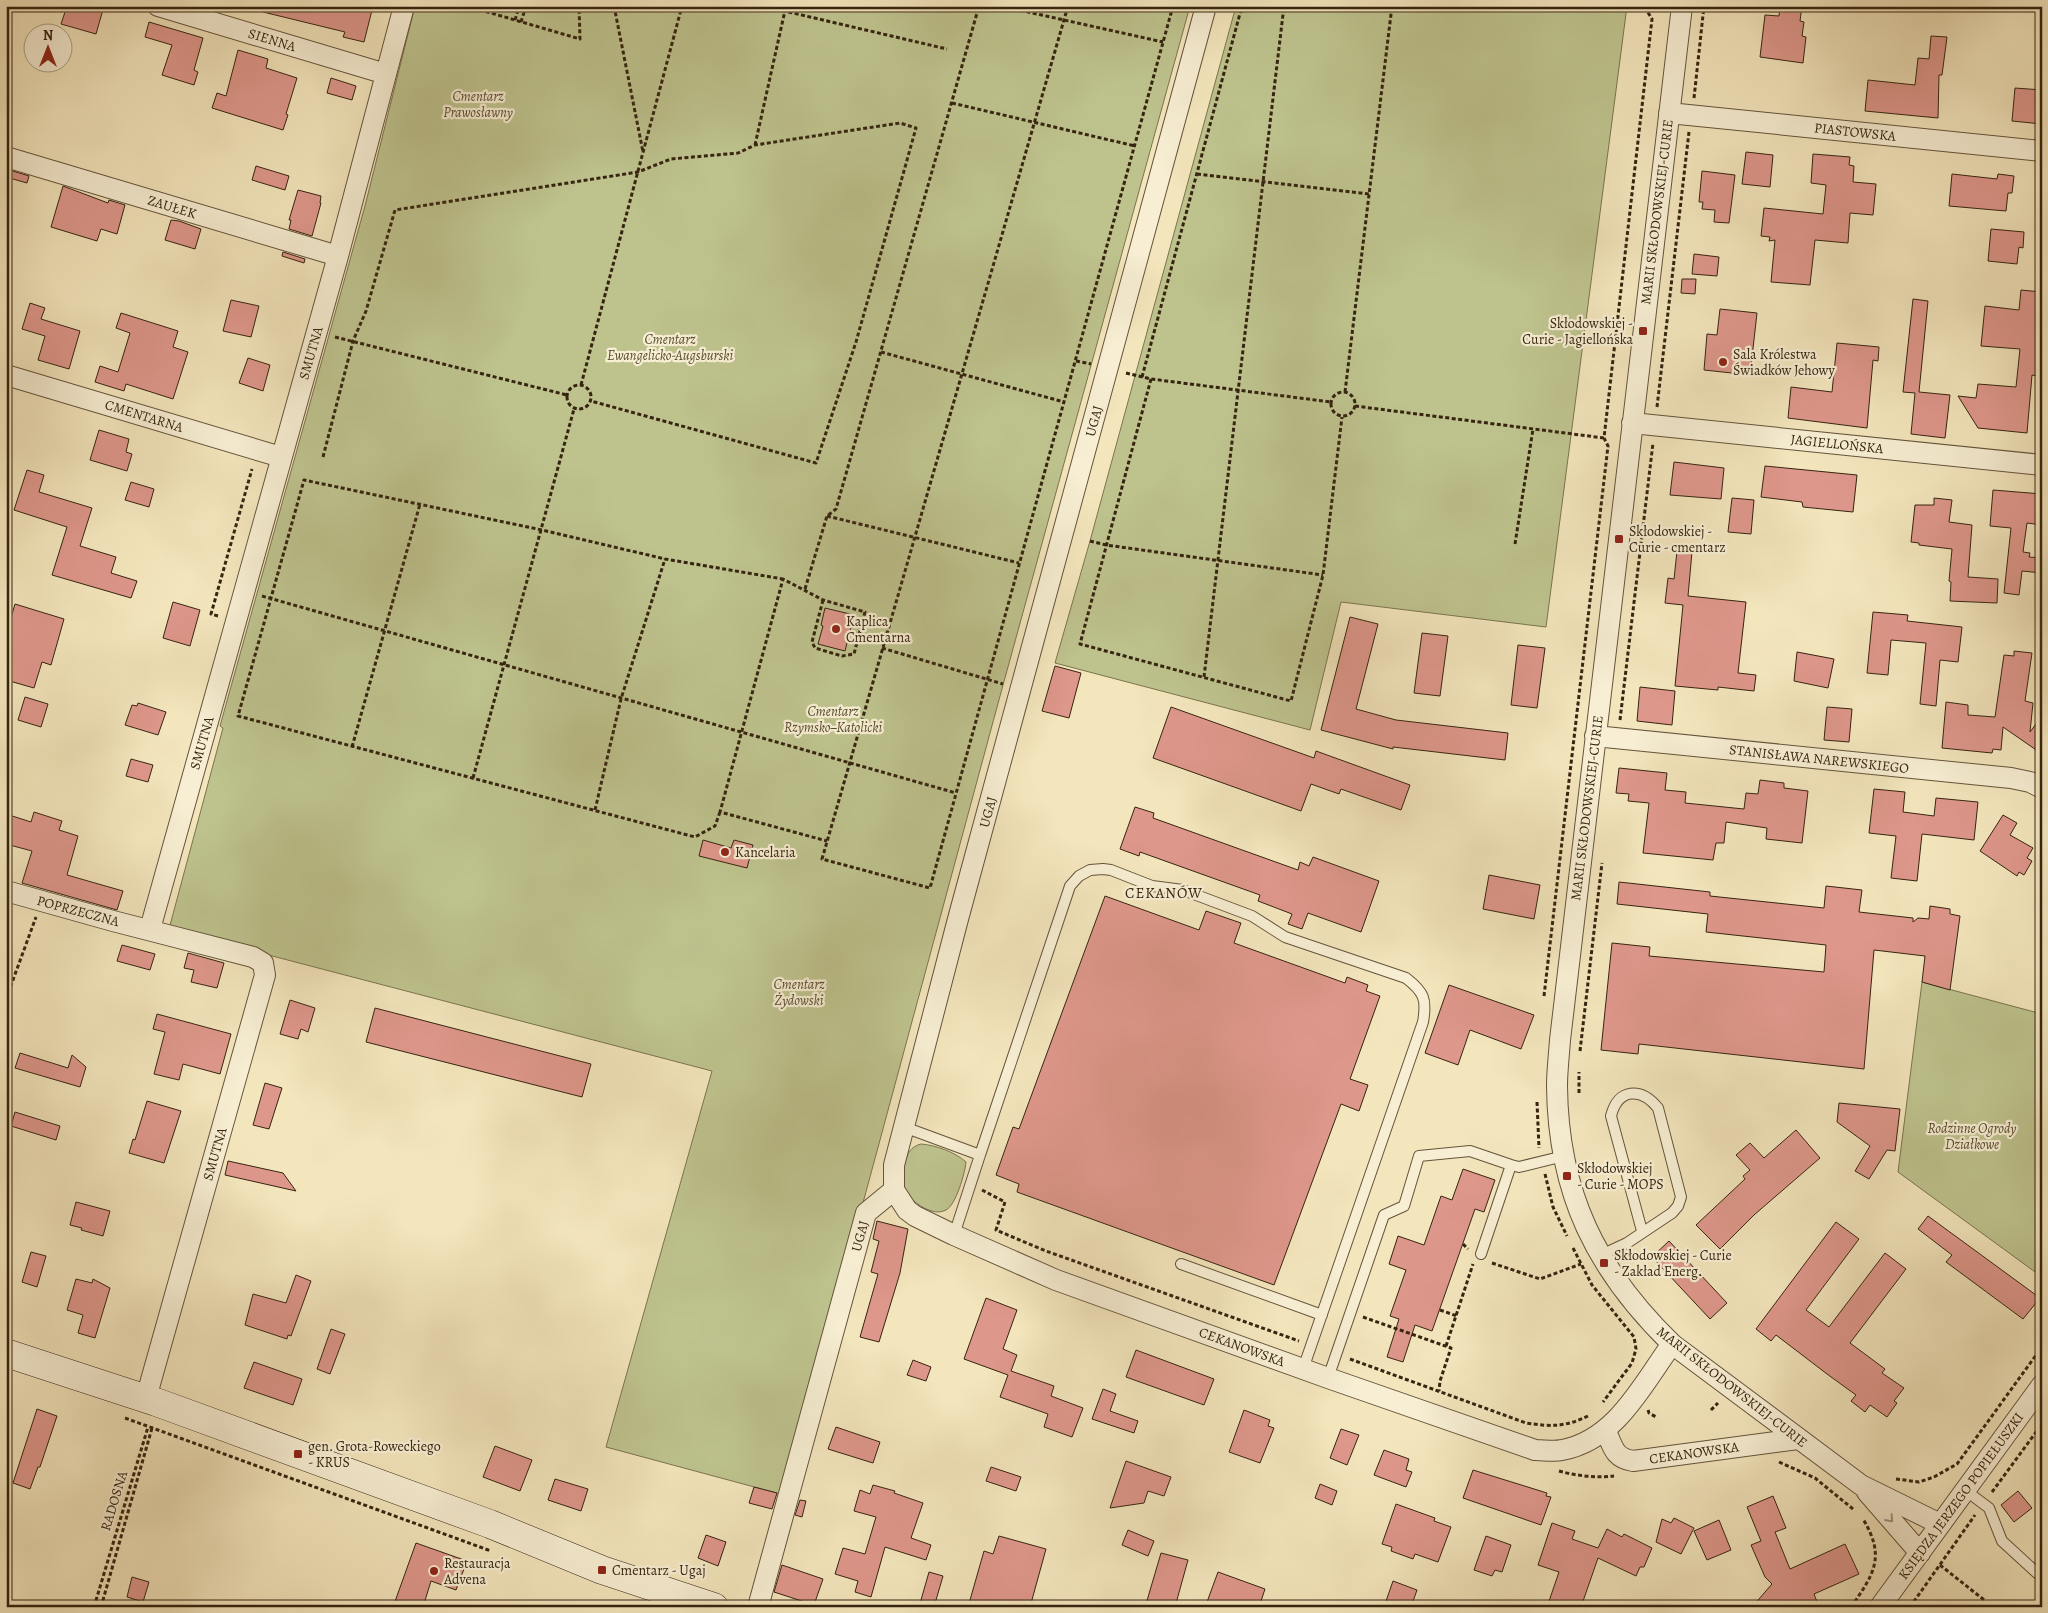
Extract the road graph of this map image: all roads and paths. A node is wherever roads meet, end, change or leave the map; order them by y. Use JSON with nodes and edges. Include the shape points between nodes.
{"nodes":[{"id":1,"x":158,"y":6,"type":"edge"},
{"id":2,"x":404,"y":6,"type":"edge"},
{"id":3,"x":468,"y":6,"type":"edge"},
{"id":4,"x":505,"y":6,"type":"edge"},
{"id":5,"x":526,"y":6,"type":"edge"},
{"id":6,"x":579,"y":6,"type":"edge"},
{"id":7,"x":614,"y":6,"type":"edge"},
{"id":8,"x":682,"y":6,"type":"edge"},
{"id":9,"x":763,"y":6,"type":"edge"},
{"id":10,"x":786,"y":6,"type":"edge"},
{"id":11,"x":980,"y":6,"type":"edge"},
{"id":12,"x":1001,"y":6,"type":"edge"},
{"id":13,"x":1068,"y":6,"type":"edge"},
{"id":14,"x":1173,"y":6,"type":"edge"},
{"id":15,"x":1206,"y":6,"type":"edge"},
{"id":16,"x":1242,"y":6,"type":"edge"},
{"id":17,"x":1284,"y":6,"type":"edge"},
{"id":18,"x":1392,"y":6,"type":"edge"},
{"id":19,"x":1644,"y":6,"type":"edge"},
{"id":20,"x":1682,"y":6,"type":"edge"},
{"id":21,"x":475,"y":7,"type":"edge"},
{"id":22,"x":518,"y":8,"type":"edge"},
{"id":23,"x":784,"y":11,"type":"junction"},
{"id":24,"x":515,"y":20,"type":"junction"},
{"id":25,"x":1064,"y":20,"type":"junction"},
{"id":26,"x":521,"y":22,"type":"junction"},
{"id":27,"x":1163,"y":42,"type":"junction"},
{"id":28,"x":947,"y":49,"type":"dead end"},
{"id":29,"x":386,"y":74,"type":"junction"},
{"id":30,"x":952,"y":103,"type":"junction"},
{"id":31,"x":1669,"y":113,"type":"junction"},
{"id":32,"x":1035,"y":122,"type":"junction"},
{"id":33,"x":1690,"y":126,"type":"dead end"},
{"id":34,"x":755,"y":145,"type":"junction"},
{"id":35,"x":1135,"y":146,"type":"junction"},
{"id":36,"x":2042,"y":151,"type":"edge"},
{"id":37,"x":643,"y":152,"type":"junction"},
{"id":38,"x":6,"y":157,"type":"edge"},
{"id":39,"x":638,"y":172,"type":"junction"},
{"id":40,"x":1197,"y":174,"type":"junction"},
{"id":41,"x":1263,"y":181,"type":"junction"},
{"id":42,"x":1369,"y":194,"type":"junction"},
{"id":43,"x":338,"y":256,"type":"junction"},
{"id":44,"x":329,"y":335,"type":"dead end"},
{"id":45,"x":353,"y":341,"type":"junction"},
{"id":46,"x":881,"y":352,"type":"junction"},
{"id":47,"x":1076,"y":360,"type":"junction"},
{"id":48,"x":1108,"y":368,"type":"junction"},
{"id":49,"x":962,"y":374,"type":"junction"},
{"id":50,"x":6,"y":375,"type":"edge"},
{"id":51,"x":1142,"y":377,"type":"junction"},
{"id":52,"x":1151,"y":379,"type":"junction"},
{"id":53,"x":581,"y":385,"type":"junction"},
{"id":54,"x":1239,"y":390,"type":"junction"},
{"id":55,"x":1345,"y":392,"type":"junction"},
{"id":56,"x":567,"y":395,"type":"junction"},
{"id":57,"x":591,"y":401,"type":"junction"},
{"id":58,"x":1064,"y":402,"type":"junction"},
{"id":59,"x":1330,"y":402,"type":"junction"},
{"id":60,"x":1355,"y":406,"type":"junction"},
{"id":61,"x":574,"y":409,"type":"junction"},
{"id":62,"x":1656,"y":413,"type":"dead end"},
{"id":63,"x":1342,"y":417,"type":"junction"},
{"id":64,"x":1632,"y":423,"type":"junction"},
{"id":65,"x":1532,"y":429,"type":"junction"},
{"id":66,"x":1654,"y":437,"type":"dead end"},
{"id":67,"x":1604,"y":438,"type":"junction"},
{"id":68,"x":281,"y":458,"type":"junction"},
{"id":69,"x":323,"y":458,"type":"dead end"},
{"id":70,"x":2042,"y":465,"type":"edge"},
{"id":71,"x":244,"y":466,"type":"dead end"},
{"id":72,"x":420,"y":504,"type":"junction"},
{"id":73,"x":827,"y":516,"type":"junction"},
{"id":74,"x":542,"y":530,"type":"junction"},
{"id":75,"x":915,"y":538,"type":"junction"},
{"id":76,"x":1090,"y":541,"type":"dead end"},
{"id":77,"x":1515,"y":544,"type":"dead end"},
{"id":78,"x":1106,"y":545,"type":"junction"},
{"id":79,"x":665,"y":559,"type":"junction"},
{"id":80,"x":1217,"y":560,"type":"junction"},
{"id":81,"x":1019,"y":563,"type":"junction"},
{"id":82,"x":1323,"y":575,"type":"junction"},
{"id":83,"x":783,"y":579,"type":"junction"},
{"id":84,"x":805,"y":589,"type":"junction"},
{"id":85,"x":258,"y":595,"type":"dead end"},
{"id":86,"x":271,"y":599,"type":"junction"},
{"id":87,"x":823,"y":600,"type":"junction"},
{"id":88,"x":224,"y":617,"type":"dead end"},
{"id":89,"x":383,"y":631,"type":"junction"},
{"id":90,"x":850,"y":632,"type":"dead end"},
{"id":91,"x":859,"y":635,"type":"junction"},
{"id":92,"x":883,"y":642,"type":"junction"},
{"id":93,"x":882,"y":648,"type":"junction"},
{"id":94,"x":504,"y":666,"type":"junction"},
{"id":95,"x":1204,"y":677,"type":"junction"},
{"id":96,"x":988,"y":680,"type":"junction"},
{"id":97,"x":1008,"y":686,"type":"dead end"},
{"id":98,"x":621,"y":699,"type":"junction"},
{"id":99,"x":1619,"y":727,"type":"dead end"},
{"id":100,"x":740,"y":733,"type":"junction"},
{"id":101,"x":1595,"y":736,"type":"junction"},
{"id":102,"x":352,"y":747,"type":"junction"},
{"id":103,"x":850,"y":763,"type":"junction"},
{"id":104,"x":473,"y":778,"type":"junction"},
{"id":105,"x":2042,"y":788,"type":"edge"},
{"id":106,"x":956,"y":794,"type":"junction"},
{"id":107,"x":595,"y":810,"type":"junction"},
{"id":108,"x":720,"y":812,"type":"junction"},
{"id":109,"x":827,"y":841,"type":"junction"},
{"id":110,"x":6,"y":891,"type":"edge"},
{"id":111,"x":42,"y":902,"type":"junction"},
{"id":112,"x":150,"y":929,"type":"junction"},
{"id":113,"x":6,"y":999,"type":"edge"},
{"id":114,"x":1544,"y":999,"type":"dead end"},
{"id":115,"x":1537,"y":1096,"type":"dead end"},
{"id":116,"x":904,"y":1127,"type":"junction"},
{"id":117,"x":980,"y":1155,"type":"junction"},
{"id":118,"x":1564,"y":1156,"type":"junction"},
{"id":119,"x":1542,"y":1161,"type":"junction"},
{"id":120,"x":1511,"y":1165,"type":"junction"},
{"id":121,"x":894,"y":1190,"type":"junction"},
{"id":122,"x":977,"y":1196,"type":"dead end"},
{"id":123,"x":1642,"y":1231,"type":"junction"},
{"id":124,"x":954,"y":1235,"type":"junction"},
{"id":125,"x":1463,"y":1244,"type":"dead end"},
{"id":126,"x":1046,"y":1251,"type":"junction"},
{"id":127,"x":1469,"y":1251,"type":"dead end"},
{"id":128,"x":1480,"y":1257,"type":"junction"},
{"id":129,"x":1043,"y":1260,"type":"dead end"},
{"id":130,"x":1590,"y":1260,"type":"junction"},
{"id":131,"x":1181,"y":1264,"type":"dead end"},
{"id":132,"x":1440,"y":1310,"type":"dead end"},
{"id":133,"x":1351,"y":1312,"type":"junction"},
{"id":134,"x":1322,"y":1315,"type":"junction"},
{"id":135,"x":1457,"y":1316,"type":"junction"},
{"id":136,"x":1672,"y":1344,"type":"junction"},
{"id":137,"x":1312,"y":1345,"type":"junction"},
{"id":138,"x":1446,"y":1346,"type":"junction"},
{"id":139,"x":2042,"y":1348,"type":"edge"},
{"id":140,"x":6,"y":1353,"type":"edge"},
{"id":141,"x":1336,"y":1355,"type":"junction"},
{"id":142,"x":1303,"y":1369,"type":"junction"},
{"id":143,"x":1328,"y":1378,"type":"junction"},
{"id":144,"x":2042,"y":1385,"type":"edge"},
{"id":145,"x":1439,"y":1391,"type":"junction"},
{"id":146,"x":1716,"y":1396,"type":"dead end"},
{"id":147,"x":1602,"y":1403,"type":"dead end"},
{"id":148,"x":1646,"y":1404,"type":"dead end"},
{"id":149,"x":1596,"y":1409,"type":"dead end"},
{"id":150,"x":1712,"y":1410,"type":"dead end"},
{"id":151,"x":151,"y":1414,"type":"junction"},
{"id":152,"x":122,"y":1417,"type":"dead end"},
{"id":153,"x":1656,"y":1417,"type":"dead end"},
{"id":154,"x":1606,"y":1431,"type":"junction"},
{"id":155,"x":1798,"y":1439,"type":"junction"},
{"id":156,"x":1772,"y":1460,"type":"dead end"},
{"id":157,"x":1555,"y":1470,"type":"dead end"},
{"id":158,"x":1622,"y":1475,"type":"dead end"},
{"id":159,"x":1889,"y":1478,"type":"dead end"},
{"id":160,"x":1861,"y":1485,"type":"junction"},
{"id":161,"x":1965,"y":1490,"type":"junction"},
{"id":162,"x":1857,"y":1512,"type":"dead end"},
{"id":163,"x":1862,"y":1517,"type":"dead end"},
{"id":164,"x":1940,"y":1524,"type":"junction"},
{"id":165,"x":1920,"y":1553,"type":"junction"},
{"id":166,"x":497,"y":1554,"type":"dead end"},
{"id":167,"x":1940,"y":1565,"type":"dead end"},
{"id":168,"x":2037,"y":1572,"type":"dead end"},
{"id":169,"x":94,"y":1607,"type":"edge"},
{"id":170,"x":101,"y":1607,"type":"edge"},
{"id":171,"x":714,"y":1607,"type":"edge"},
{"id":172,"x":758,"y":1607,"type":"edge"},
{"id":173,"x":1851,"y":1607,"type":"edge"},
{"id":174,"x":1880,"y":1607,"type":"edge"},
{"id":175,"x":1994,"y":1607,"type":"edge"}],
"edges":[{"from":1,"to":29,"type":"street","name":"SIENNA"},
{"from":2,"to":29,"type":"street","name":"SMUTNA"},
{"from":3,"to":21,"type":"path"},
{"from":4,"to":22,"type":"path"},
{"from":5,"to":26,"type":"path"},
{"from":6,"to":26,"type":"path","via":[[580,39]]},
{"from":7,"to":37,"type":"path"},
{"from":8,"to":37,"type":"path"},
{"from":9,"to":23,"type":"path"},
{"from":10,"to":23,"type":"path"},
{"from":11,"to":30,"type":"path"},
{"from":12,"to":25,"type":"path"},
{"from":13,"to":25,"type":"path"},
{"from":14,"to":27,"type":"path"},
{"from":15,"to":48,"type":"street","name":"UGAJ"},
{"from":16,"to":40,"type":"path"},
{"from":17,"to":41,"type":"path"},
{"from":18,"to":42,"type":"path"},
{"from":19,"to":67,"type":"path","via":[[1652,20]]},
{"from":20,"to":31,"type":"street","name":"MARII SKŁODOWSKIEJ-CURIE"},
{"from":21,"to":24,"type":"path"},
{"from":22,"to":24,"type":"path"},
{"from":23,"to":28,"type":"path"},
{"from":23,"to":34,"type":"path"},
{"from":24,"to":26,"type":"path"},
{"from":25,"to":27,"type":"path"},
{"from":25,"to":32,"type":"path"},
{"from":27,"to":35,"type":"path"},
{"from":29,"to":43,"type":"street","name":"SMUTNA"},
{"from":30,"to":32,"type":"path"},
{"from":30,"to":46,"type":"path"},
{"from":31,"to":36,"type":"street","name":"PIASTOWSKA"},
{"from":31,"to":64,"type":"street","name":"MARII SKŁODOWSKIEJ-CURIE"},
{"from":32,"to":35,"type":"path"},
{"from":32,"to":49,"type":"path"},
{"from":33,"to":62,"type":"path"},
{"from":34,"to":39,"type":"path","via":[[738,153],[671,160]]},
{"from":34,"to":57,"type":"path","via":[[900,123],[916,128],[856,342],[816,463]]},
{"from":35,"to":47,"type":"path"},
{"from":37,"to":39,"type":"path"},
{"from":38,"to":43,"type":"street","name":"ZAUŁEK"},
{"from":39,"to":45,"type":"path","via":[[395,210],[366,311]]},
{"from":39,"to":53,"type":"path"},
{"from":40,"to":41,"type":"path"},
{"from":40,"to":51,"type":"path"},
{"from":41,"to":42,"type":"path"},
{"from":41,"to":54,"type":"path"},
{"from":42,"to":55,"type":"path"},
{"from":43,"to":68,"type":"street","name":"SMUTNA"},
{"from":44,"to":45,"type":"path"},
{"from":45,"to":56,"type":"path"},
{"from":45,"to":69,"type":"path"},
{"from":46,"to":49,"type":"path"},
{"from":46,"to":73,"type":"path","via":[[836,509]]},
{"from":47,"to":48,"type":"path"},
{"from":47,"to":58,"type":"path"},
{"from":48,"to":51,"type":"path"},
{"from":48,"to":116,"type":"street","name":"UGAJ"},
{"from":49,"to":58,"type":"path"},
{"from":49,"to":75,"type":"path"},
{"from":50,"to":68,"type":"street","name":"CMENTARNA"},
{"from":51,"to":52,"type":"path"},
{"from":52,"to":54,"type":"path"},
{"from":52,"to":78,"type":"path"},
{"from":53,"to":56,"type":"path","via":[[573,386]]},
{"from":53,"to":57,"type":"path","via":[[588,389]]},
{"from":54,"to":59,"type":"path"},
{"from":54,"to":80,"type":"path"},
{"from":55,"to":59,"type":"path","via":[[1334,395]]},
{"from":55,"to":60,"type":"path","via":[[1352,396]]},
{"from":56,"to":61,"type":"path","via":[[568,404]]},
{"from":57,"to":61,"type":"path","via":[[582,410]]},
{"from":58,"to":81,"type":"path"},
{"from":59,"to":63,"type":"path","via":[[1334,413]]},
{"from":60,"to":63,"type":"path","via":[[1350,415]]},
{"from":60,"to":65,"type":"path"},
{"from":61,"to":74,"type":"path"},
{"from":63,"to":82,"type":"path"},
{"from":64,"to":70,"type":"street","name":"JAGIELLOŃSKA"},
{"from":64,"to":101,"type":"street","name":"MARII SKŁODOWSKIEJ-CURIE"},
{"from":65,"to":67,"type":"path"},
{"from":65,"to":77,"type":"path"},
{"from":66,"to":99,"type":"path"},
{"from":67,"to":114,"type":"path","via":[[1608,446]]},
{"from":68,"to":112,"type":"street","name":"SMUTNA"},
{"from":71,"to":88,"type":"path","via":[[254,469],[211,614]]},
{"from":72,"to":74,"type":"path"},
{"from":72,"to":86,"type":"path","via":[[304,480]]},
{"from":72,"to":89,"type":"path"},
{"from":73,"to":75,"type":"path"},
{"from":73,"to":84,"type":"path"},
{"from":74,"to":79,"type":"path"},
{"from":74,"to":94,"type":"path"},
{"from":75,"to":81,"type":"path"},
{"from":75,"to":92,"type":"path"},
{"from":76,"to":78,"type":"path"},
{"from":78,"to":80,"type":"path"},
{"from":78,"to":95,"type":"path","via":[[1080,644]]},
{"from":79,"to":83,"type":"path"},
{"from":79,"to":98,"type":"path"},
{"from":80,"to":82,"type":"path"},
{"from":80,"to":95,"type":"path"},
{"from":81,"to":96,"type":"path"},
{"from":82,"to":95,"type":"path","via":[[1291,701]]},
{"from":83,"to":84,"type":"path"},
{"from":83,"to":100,"type":"path"},
{"from":84,"to":87,"type":"path"},
{"from":85,"to":86,"type":"path"},
{"from":86,"to":89,"type":"path"},
{"from":86,"to":102,"type":"path","via":[[238,716]]},
{"from":87,"to":91,"type":"path","via":[[865,612]]},
{"from":87,"to":91,"type":"path","via":[[812,642],[815,648],[842,656],[854,654]]},
{"from":89,"to":94,"type":"path"},
{"from":89,"to":102,"type":"path"},
{"from":90,"to":91,"type":"path"},
{"from":91,"to":92,"type":"path"},
{"from":92,"to":93,"type":"path"},
{"from":93,"to":96,"type":"path"},
{"from":93,"to":103,"type":"path"},
{"from":94,"to":98,"type":"path"},
{"from":94,"to":104,"type":"path"},
{"from":96,"to":97,"type":"path"},
{"from":96,"to":106,"type":"path"},
{"from":98,"to":100,"type":"path"},
{"from":98,"to":107,"type":"path"},
{"from":100,"to":103,"type":"path"},
{"from":100,"to":108,"type":"path"},
{"from":101,"to":105,"type":"street","name":"STANISŁAWA NAREWSKIEGO","via":[[2011,778]]},
{"from":101,"to":118,"type":"street","name":"MARII SKŁODOWSKIEJ-CURIE","via":[[1557,1084],[1558,1124]]},
{"from":102,"to":104,"type":"path"},
{"from":103,"to":106,"type":"path"},
{"from":103,"to":109,"type":"path"},
{"from":104,"to":107,"type":"path"},
{"from":106,"to":109,"type":"path","via":[[930,888],[822,859]]},
{"from":107,"to":108,"type":"path","via":[[695,837],[715,826]]},
{"from":108,"to":109,"type":"path"},
{"from":110,"to":111,"type":"street","name":"POPRZECZNA"},
{"from":111,"to":112,"type":"street","name":"POPRZECZNA"},
{"from":111,"to":113,"type":"path"},
{"from":112,"to":151,"type":"street","name":"SMUTNA","via":[[253,957],[263,963],[265,975]]},
{"from":115,"to":119,"type":"path"},
{"from":116,"to":117,"type":"lane"},
{"from":116,"to":121,"type":"street","name":"UGAJ","via":[[894,1165]]},
{"from":117,"to":124,"type":"lane"},
{"from":117,"to":134,"type":"lane","via":[[1070,886],[1090,870],[1112,870],[1152,886],[1183,890],[1252,916],[1285,937],[1406,978],[1424,996],[1423,1022]]},
{"from":118,"to":119,"type":"lane"},
{"from":118,"to":130,"type":"street","name":"MARII SKŁODOWSKIEJ-CURIE"},
{"from":119,"to":120,"type":"lane","via":[[1519,1167]]},
{"from":119,"to":130,"type":"path","via":[[1553,1207]]},
{"from":120,"to":128,"type":"lane"},
{"from":120,"to":133,"type":"lane","via":[[1470,1151],[1419,1156],[1404,1206],[1384,1215]]},
{"from":121,"to":124,"type":"street","name":"CEKANOWSKA","via":[[915,1216]]},
{"from":121,"to":172,"type":"street","name":"UGAJ","via":[[866,1213]]},
{"from":122,"to":126,"type":"path","via":[[980,1189],[1005,1202],[996,1230]]},
{"from":123,"to":123,"type":"lane","via":[[1672,1213],[1681,1197],[1658,1108],[1651,1100],[1633,1093],[1621,1096],[1611,1116]]},
{"from":123,"to":130,"type":"lane","via":[[1626,1243]]},
{"from":124,"to":142,"type":"street","name":"CEKANOWSKA","via":[[1056,1280]]},
{"from":125,"to":127,"type":"path"},
{"from":126,"to":129,"type":"path"},
{"from":126,"to":137,"type":"path"},
{"from":128,"to":130,"type":"path","via":[[1540,1279]]},
{"from":128,"to":135,"type":"path"},
{"from":130,"to":136,"type":"street","name":"MARII SKŁODOWSKIEJ-CURIE","via":[[1617,1282],[1650,1323]]},
{"from":130,"to":147,"type":"path","via":[[1592,1285],[1634,1337],[1636,1349],[1632,1364]]},
{"from":131,"to":134,"type":"lane"},
{"from":132,"to":135,"type":"path"},
{"from":133,"to":138,"type":"path"},
{"from":133,"to":141,"type":"lane"},
{"from":134,"to":137,"type":"lane"},
{"from":135,"to":138,"type":"path"},
{"from":136,"to":154,"type":"street","name":"CEKANOWSKA","via":[[1624,1412]]},
{"from":136,"to":155,"type":"street","name":"MARII SKŁODOWSKIEJ-CURIE"},
{"from":137,"to":142,"type":"lane"},
{"from":138,"to":145,"type":"path","via":[[1451,1348]]},
{"from":139,"to":159,"type":"path","via":[[1957,1464],[1919,1482]]},
{"from":140,"to":151,"type":"street"},
{"from":141,"to":143,"type":"lane"},
{"from":141,"to":145,"type":"path"},
{"from":142,"to":143,"type":"street","name":"CEKANOWSKA"},
{"from":143,"to":154,"type":"street","name":"CEKANOWSKA","via":[[1535,1450],[1560,1451],[1585,1444]]},
{"from":144,"to":161,"type":"street","name":"KSIĘDZA JERZEGO POPIEŁUSZKI"},
{"from":145,"to":149,"type":"path","via":[[1526,1423],[1548,1427],[1570,1424]]},
{"from":146,"to":150,"type":"path","via":[[1718,1404]]},
{"from":148,"to":153,"type":"path","via":[[1649,1413]]},
{"from":151,"to":152,"type":"path"},
{"from":151,"to":166,"type":"path"},
{"from":151,"to":169,"type":"path","name":"RADOSNA"},
{"from":151,"to":170,"type":"path"},
{"from":151,"to":171,"type":"street","via":[[490,1524],[602,1570]]},
{"from":154,"to":155,"type":"street","name":"CEKANOWSKA","via":[[1616,1454],[1624,1460],[1633,1461]]},
{"from":155,"to":160,"type":"street","name":"MARII SKŁODOWSKIEJ-CURIE"},
{"from":156,"to":162,"type":"path","via":[[1814,1478]]},
{"from":157,"to":158,"type":"path","via":[[1603,1478]]},
{"from":160,"to":164,"type":"street","name":"MARII SKŁODOWSKIEJ-CURIE"},
{"from":160,"to":165,"type":"street","name":"MARII SKŁODOWSKIEJ-CURIE","one_way":true},
{"from":161,"to":164,"type":"street","name":"KSIĘDZA JERZEGO POPIEŁUSZKI"},
{"from":161,"to":168,"type":"lane","via":[[1989,1508],[2002,1540]]},
{"from":163,"to":173,"type":"path","via":[[1870,1532],[1874,1566],[1871,1578]]},
{"from":164,"to":165,"type":"street","name":"KSIĘDZA JERZEGO POPIEŁUSZKI"},
{"from":165,"to":174,"type":"street","name":"KSIĘDZA JERZEGO POPIEŁUSZKI"},
{"from":167,"to":175,"type":"path"}]}
